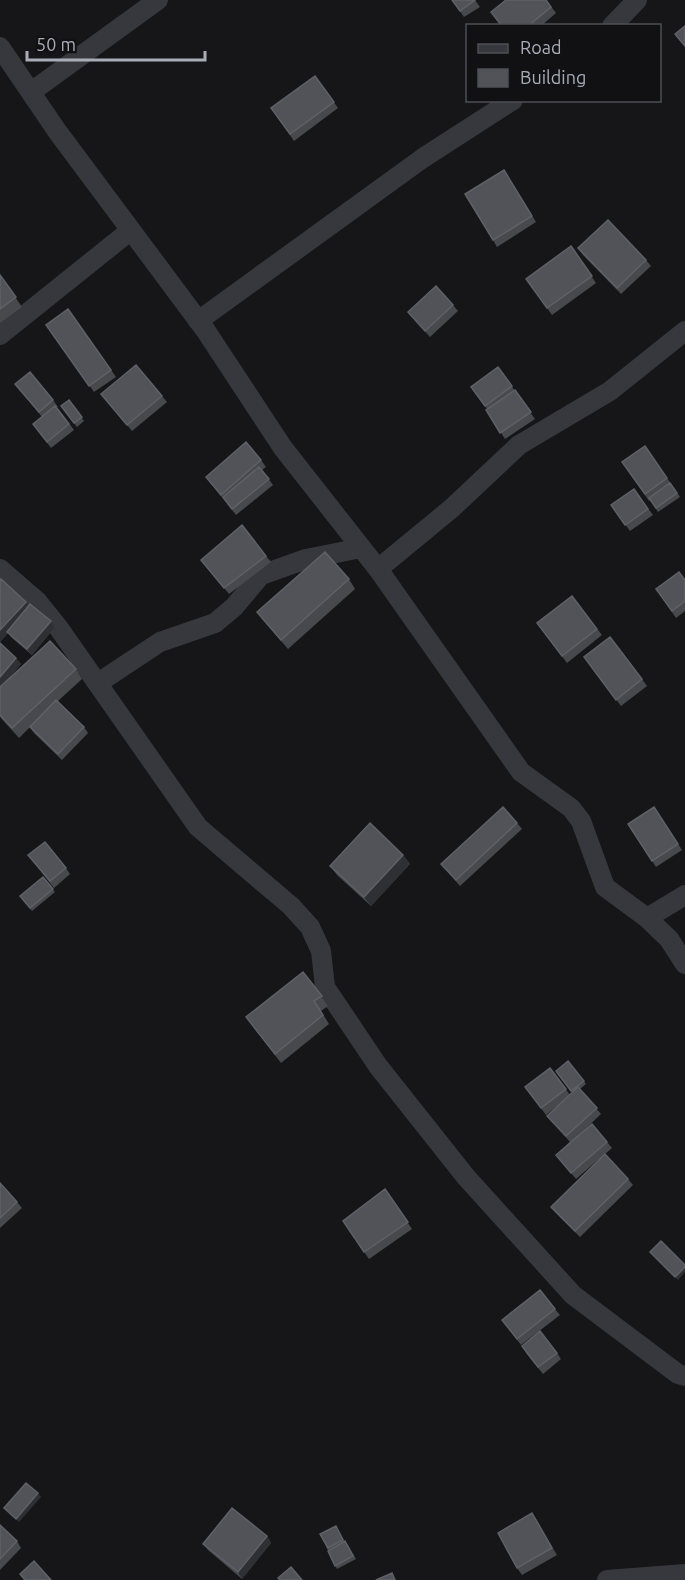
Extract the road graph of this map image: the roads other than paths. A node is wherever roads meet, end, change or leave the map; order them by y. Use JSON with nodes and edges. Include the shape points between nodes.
{"nodes":[{"id":1,"x":158,"y":0,"type":"edge"},
{"id":2,"x":637,"y":0,"type":"edge"},
{"id":3,"x":614,"y":24,"type":"edge"},
{"id":4,"x":0,"y":47,"type":"edge"},
{"id":5,"x":31,"y":92,"type":"junction"},
{"id":6,"x":510,"y":102,"type":"edge"},
{"id":7,"x":131,"y":230,"type":"junction"},
{"id":8,"x":198,"y":321,"type":"junction"},
{"id":9,"x":685,"y":331,"type":"edge"},
{"id":10,"x":0,"y":334,"type":"edge"},
{"id":11,"x":361,"y":548,"type":"junction"},
{"id":12,"x":0,"y":569,"type":"edge"},
{"id":13,"x":378,"y":569,"type":"junction"},
{"id":14,"x":98,"y":683,"type":"junction"},
{"id":15,"x":685,"y":895,"type":"edge"},
{"id":16,"x":647,"y":918,"type":"junction"},
{"id":17,"x":685,"y":964,"type":"edge"},
{"id":18,"x":685,"y":1376,"type":"edge"},
{"id":19,"x":685,"y":1574,"type":"edge"},
{"id":20,"x":607,"y":1580,"type":"edge"}],
"edges":[{"from":1,"to":5,"type":"street"},
{"from":2,"to":3,"type":"street"},
{"from":4,"to":5,"type":"street"},
{"from":5,"to":7,"type":"street"},
{"from":6,"to":8,"type":"street","via":[[423,158]]},
{"from":7,"to":8,"type":"street"},
{"from":7,"to":10,"type":"street"},
{"from":8,"to":11,"type":"street","via":[[283,448]]},
{"from":9,"to":13,"type":"street","via":[[610,391],[519,445],[452,508]]},
{"from":11,"to":13,"type":"street"},
{"from":11,"to":14,"type":"street","via":[[306,559],[261,575],[215,624],[160,642]]},
{"from":12,"to":14,"type":"street","via":[[37,602]]},
{"from":13,"to":16,"type":"street","via":[[521,772],[571,808],[581,821],[605,887]]},
{"from":14,"to":18,"type":"street","via":[[198,828],[291,906],[310,927],[321,951],[325,987],[378,1066],[466,1177],[573,1295]]},
{"from":15,"to":16,"type":"street"},
{"from":16,"to":17,"type":"street","via":[[669,939]]},
{"from":19,"to":20,"type":"street"}]}
